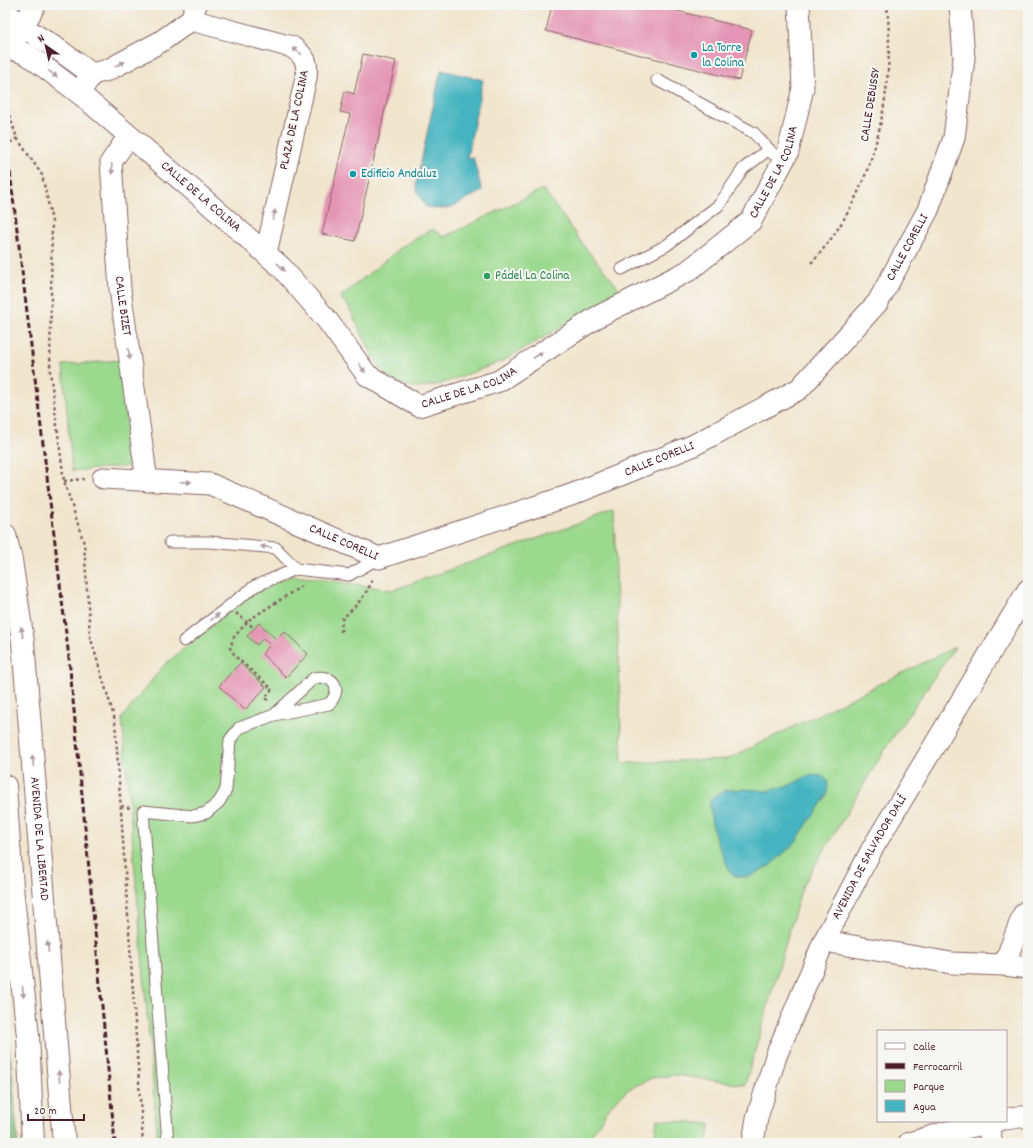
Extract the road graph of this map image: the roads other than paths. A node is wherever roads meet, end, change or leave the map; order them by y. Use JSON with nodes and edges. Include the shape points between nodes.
{"nodes":[{"id":1,"x":35,"y":5,"type":"edge"},
{"id":2,"x":799,"y":5,"type":"edge"},
{"id":3,"x":960,"y":5,"type":"edge"},
{"id":4,"x":5,"y":12,"type":"edge"},
{"id":5,"x":194,"y":12,"type":"edge"},
{"id":6,"x":24,"y":27,"type":"junction"},
{"id":7,"x":6,"y":48,"type":"edge"},
{"id":8,"x":92,"y":74,"type":"junction"},
{"id":9,"x":657,"y":80,"type":"dead end"},
{"id":10,"x":79,"y":93,"type":"junction"},
{"id":11,"x":129,"y":136,"type":"junction"},
{"id":12,"x":775,"y":156,"type":"junction"},
{"id":13,"x":266,"y":253,"type":"junction"},
{"id":14,"x":622,"y":269,"type":"dead end"},
{"id":15,"x":103,"y":478,"type":"dead end"},
{"id":16,"x":147,"y":480,"type":"junction"},
{"id":17,"x":5,"y":536,"type":"edge"},
{"id":18,"x":170,"y":542,"type":"dead end"},
{"id":19,"x":379,"y":558,"type":"junction"},
{"id":20,"x":296,"y":569,"type":"junction"},
{"id":21,"x":1028,"y":590,"type":"edge"},
{"id":22,"x":184,"y":641,"type":"dead end"},
{"id":23,"x":274,"y":715,"type":"junction"},
{"id":24,"x":5,"y":786,"type":"edge"},
{"id":25,"x":1028,"y":910,"type":"edge"},
{"id":26,"x":824,"y":941,"type":"junction"},
{"id":27,"x":1004,"y":965,"type":"junction"},
{"id":28,"x":1028,"y":968,"type":"edge"},
{"id":29,"x":1028,"y":1117,"type":"edge"},
{"id":30,"x":1007,"y":1119,"type":"edge"},
{"id":31,"x":992,"y":1122,"type":"edge"},
{"id":32,"x":997,"y":1122,"type":"edge"},
{"id":33,"x":33,"y":1143,"type":"edge"},
{"id":34,"x":64,"y":1143,"type":"edge"},
{"id":35,"x":168,"y":1143,"type":"edge"},
{"id":36,"x":753,"y":1143,"type":"edge"},
{"id":37,"x":909,"y":1143,"type":"edge"},
{"id":38,"x":992,"y":1143,"type":"edge"}],
"edges":[{"from":1,"to":6,"type":"street"},
{"from":2,"to":12,"type":"street","name":"CALLE DE LA COLINA","via":[[803,88],[788,152]]},
{"from":3,"to":19,"type":"street","name":"CALLE CORELLI","via":[[964,58],[954,138],[928,210],[878,302],[799,390],[692,446],[571,495]]},
{"from":4,"to":6,"type":"street"},
{"from":8,"to":5,"type":"street","name":"PLAZA DE LA COLINA","one_way":true,"via":[[108,70],[160,42]]},
{"from":13,"to":5,"type":"street","name":"PLAZA DE LA COLINA","one_way":true,"via":[[308,66],[301,54],[292,47]]},
{"from":6,"to":7,"type":"street"},
{"from":6,"to":8,"type":"street"},
{"from":7,"to":10,"type":"street","name":"CALLE DE LA COLINA","one_way":true,"via":[[27,54]]},
{"from":8,"to":10,"type":"street"},
{"from":9,"to":12,"type":"lane","via":[[754,133]]},
{"from":10,"to":11,"type":"street","name":"CALLE DE LA COLINA"},
{"from":11,"to":13,"type":"street","name":"CALLE DE LA COLINA"},
{"from":11,"to":16,"type":"street","name":"CALLE BIZET","one_way":true,"via":[[111,162],[120,289]]},
{"from":13,"to":12,"type":"street","name":"CALLE DE LA COLINA","one_way":true,"via":[[327,320],[367,375],[419,406],[499,381],[597,317],[688,271],[751,220]]},
{"from":12,"to":14,"type":"lane","via":[[743,169],[719,205],[667,245]]},
{"from":15,"to":16,"type":"street","name":"CALLE CORELLI"},
{"from":16,"to":19,"type":"street","name":"CALLE CORELLI","one_way":true,"via":[[210,484]]},
{"from":34,"to":17,"type":"main road","name":"AVENIDA DE LA LIBERTAD","one_way":true,"via":[[23,642]]},
{"from":20,"to":18,"type":"lane","one_way":true,"via":[[276,548],[210,542]]},
{"from":19,"to":20,"type":"lane","via":[[349,575]]},
{"from":22,"to":20,"type":"lane","one_way":true,"via":[[255,586]]},
{"from":21,"to":26,"type":"street","name":"AVENIDA DE SALVADOR DALÍ","via":[[872,849]]},
{"from":23,"to":23,"type":"lane","via":[[330,704],[336,691],[335,685],[327,678],[314,678]]},
{"from":23,"to":35,"type":"lane","via":[[239,728],[230,740],[226,790],[219,802],[206,813],[193,816],[144,811]]},
{"from":24,"to":33,"type":"main road","one_way":true,"via":[[12,887],[28,1036]]},
{"from":25,"to":27,"type":"street","via":[[1023,915]]},
{"from":26,"to":27,"type":"street","via":[[951,963]]},
{"from":26,"to":36,"type":"street","name":"AVENIDA DE SALVADOR DALÍ","via":[[776,1056],[757,1118]]},
{"from":27,"to":28,"type":"street"},
{"from":29,"to":30,"type":"street"},
{"from":31,"to":37,"type":"street"},
{"from":32,"to":38,"type":"street"}]}
